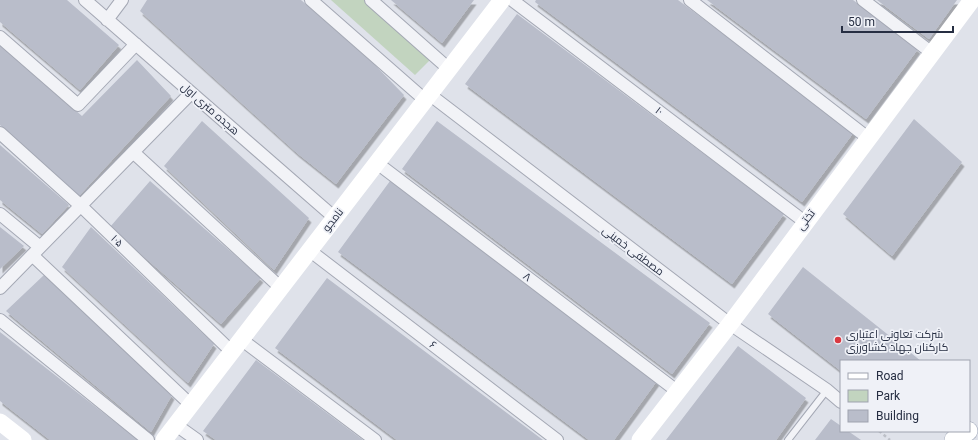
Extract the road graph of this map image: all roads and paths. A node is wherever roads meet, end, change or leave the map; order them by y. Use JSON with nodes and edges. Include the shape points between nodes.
{"nodes":[{"id":1,"x":85,"y":0,"type":"edge"},
{"id":2,"x":122,"y":0,"type":"edge"},
{"id":3,"x":311,"y":0,"type":"edge"},
{"id":4,"x":371,"y":0,"type":"edge"},
{"id":5,"x":690,"y":0,"type":"edge"},
{"id":6,"x":863,"y":0,"type":"edge"},
{"id":7,"x":972,"y":0,"type":"edge"},
{"id":8,"x":503,"y":1,"type":"edge"},
{"id":9,"x":107,"y":20,"type":"junction"},
{"id":10,"x":0,"y":37,"type":"edge"},
{"id":11,"x":136,"y":44,"type":"junction"},
{"id":12,"x":932,"y":53,"type":"junction"},
{"id":13,"x":449,"y":69,"type":"junction"},
{"id":14,"x":191,"y":93,"type":"junction"},
{"id":15,"x":427,"y":97,"type":"junction"},
{"id":16,"x":0,"y":133,"type":"edge"},
{"id":17,"x":868,"y":138,"type":"junction"},
{"id":18,"x":133,"y":152,"type":"junction"},
{"id":19,"x":377,"y":163,"type":"junction"},
{"id":20,"x":81,"y":206,"type":"junction"},
{"id":21,"x":0,"y":214,"type":"edge"},
{"id":22,"x":335,"y":218,"type":"junction"},
{"id":23,"x":805,"y":222,"type":"junction"},
{"id":24,"x":309,"y":250,"type":"junction"},
{"id":25,"x":36,"y":251,"type":"junction"},
{"id":26,"x":0,"y":288,"type":"edge"},
{"id":27,"x":281,"y":288,"type":"junction"},
{"id":28,"x":0,"y":320,"type":"edge"},
{"id":29,"x":730,"y":324,"type":"junction"},
{"id":30,"x":237,"y":346,"type":"junction"},
{"id":31,"x":827,"y":390,"type":"junction"},
{"id":32,"x":677,"y":391,"type":"junction"},
{"id":33,"x":840,"y":401,"type":"edge"},
{"id":34,"x":191,"y":405,"type":"junction"},
{"id":35,"x":0,"y":422,"type":"edge"},
{"id":36,"x":176,"y":425,"type":"junction"},
{"id":37,"x":879,"y":432,"type":"edge"},
{"id":38,"x":966,"y":432,"type":"edge"},
{"id":39,"x":23,"y":440,"type":"edge"},
{"id":40,"x":148,"y":440,"type":"edge"},
{"id":41,"x":164,"y":440,"type":"edge"},
{"id":42,"x":196,"y":440,"type":"edge"},
{"id":43,"x":375,"y":440,"type":"edge"},
{"id":44,"x":557,"y":440,"type":"edge"},
{"id":45,"x":641,"y":440,"type":"edge"},
{"id":46,"x":788,"y":440,"type":"edge"},
{"id":47,"x":890,"y":440,"type":"edge"},
{"id":48,"x":954,"y":440,"type":"edge"}],
"edges":[{"from":1,"to":9,"type":"street","name":"هجده متری اول"},
{"from":2,"to":9,"type":"street"},
{"from":3,"to":15,"type":"street","name":"مصطفی خمینی"},
{"from":4,"to":13,"type":"street"},
{"from":5,"to":17,"type":"street"},
{"from":6,"to":12,"type":"street"},
{"from":7,"to":12,"type":"street","name":"تختی"},
{"from":8,"to":13,"type":"street","name":"نامجو"},
{"from":8,"to":23,"type":"street","name":"۱۰"},
{"from":9,"to":11,"type":"street","name":"هجده متری اول"},
{"from":10,"to":11,"type":"street","via":[[78,105]]},
{"from":11,"to":14,"type":"street","name":"هجده متری اول"},
{"from":12,"to":17,"type":"street","name":"تختی"},
{"from":13,"to":15,"type":"street","name":"نامجو"},
{"from":14,"to":18,"type":"street"},
{"from":14,"to":22,"type":"street","name":"هجده متری اول"},
{"from":15,"to":19,"type":"street","name":"نامجو"},
{"from":15,"to":29,"type":"street","name":"مصطفی خمینی"},
{"from":16,"to":20,"type":"street","name":"۱۰۵"},
{"from":17,"to":23,"type":"street","name":"تختی"},
{"from":18,"to":20,"type":"street"},
{"from":18,"to":27,"type":"street"},
{"from":19,"to":22,"type":"street","name":"نامجو"},
{"from":19,"to":32,"type":"street","name":"۸"},
{"from":20,"to":25,"type":"street"},
{"from":20,"to":30,"type":"street","name":"۱۰۵"},
{"from":21,"to":25,"type":"street"},
{"from":22,"to":24,"type":"street","name":"نامجو"},
{"from":23,"to":29,"type":"street","name":"تختی"},
{"from":24,"to":27,"type":"street","name":"نامجو"},
{"from":24,"to":44,"type":"street","name":"۶"},
{"from":25,"to":26,"type":"street"},
{"from":25,"to":34,"type":"street"},
{"from":27,"to":30,"type":"street","name":"نامجو"},
{"from":28,"to":40,"type":"street"},
{"from":29,"to":31,"type":"street","name":"مصطفی خمینی"},
{"from":29,"to":32,"type":"street","name":"تختی"},
{"from":30,"to":34,"type":"street","name":"نامجو"},
{"from":30,"to":43,"type":"street","name":"۱۰۵"},
{"from":31,"to":33,"type":"street","name":"مصطفی خمینی"},
{"from":31,"to":46,"type":"lane"},
{"from":32,"to":45,"type":"street","name":"تختی"},
{"from":34,"to":36,"type":"street","name":"نامجو"},
{"from":35,"to":39,"type":"street"},
{"from":36,"to":41,"type":"street","name":"نامجو"},
{"from":36,"to":42,"type":"street"},
{"from":37,"to":47,"type":"path"},
{"from":38,"to":48,"type":"main road"}]}
